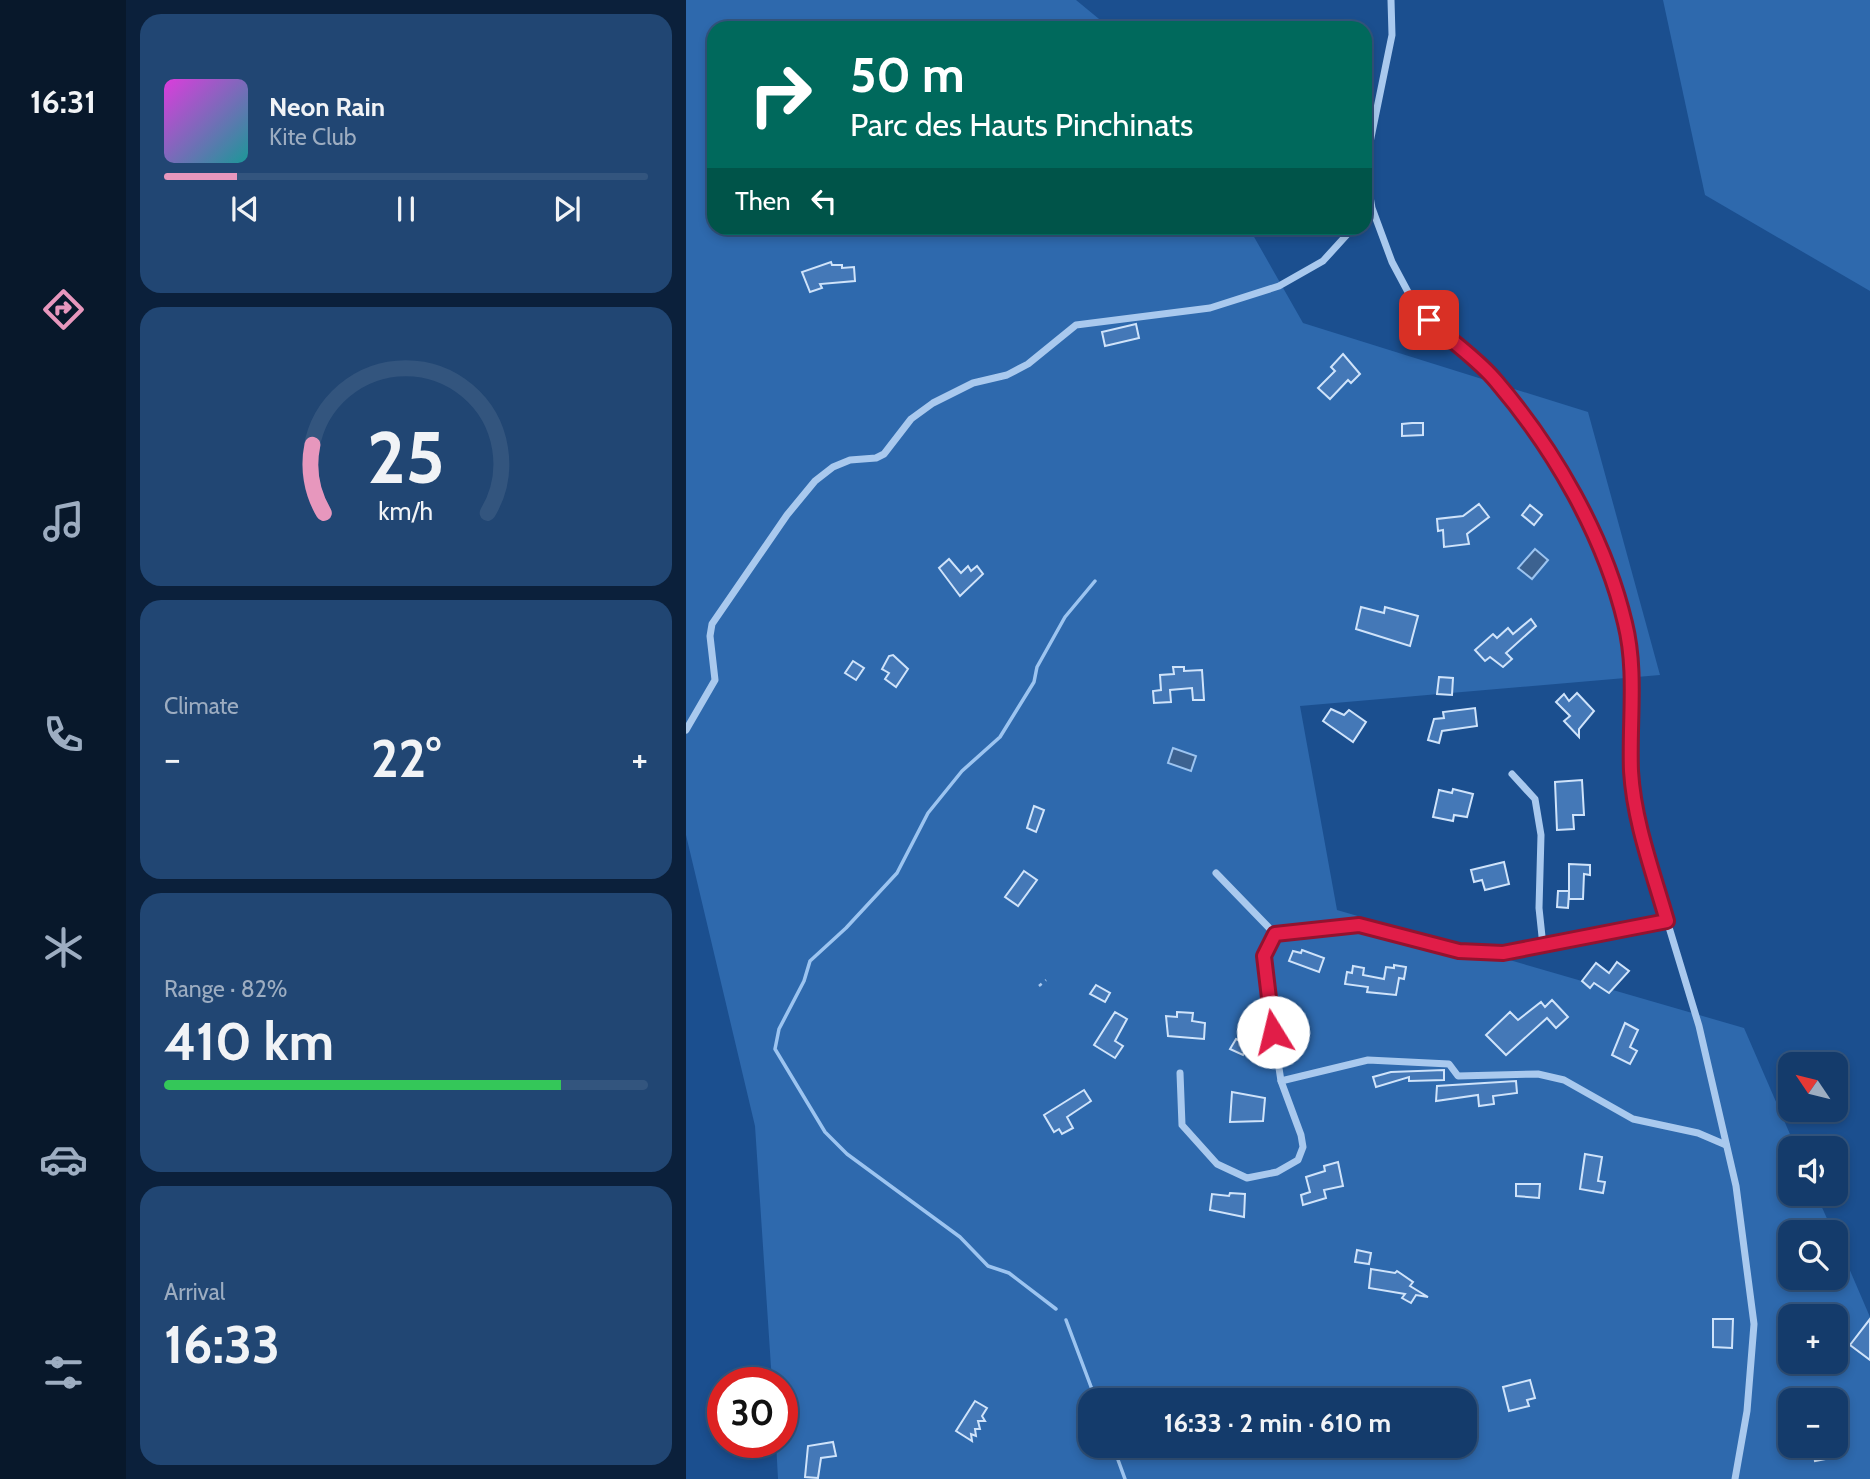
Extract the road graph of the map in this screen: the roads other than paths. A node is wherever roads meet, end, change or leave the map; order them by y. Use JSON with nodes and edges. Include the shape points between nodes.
{"nodes":[{"id":1,"x":1391,"y":0,"type":"edge"},
{"id":2,"x":1372,"y":133,"type":"edge"},
{"id":3,"x":1372,"y":208,"type":"edge"},
{"id":4,"x":1347,"y":235,"type":"edge"},
{"id":5,"x":686,"y":730,"type":"edge"},
{"id":6,"x":1512,"y":774,"type":"dead end"},
{"id":7,"x":1216,"y":873,"type":"dead end"},
{"id":8,"x":1667,"y":921,"type":"junction"},
{"id":9,"x":1275,"y":934,"type":"junction"},
{"id":10,"x":1543,"y":946,"type":"junction"},
{"id":11,"x":1180,"y":1073,"type":"dead end"},
{"id":12,"x":1280,"y":1080,"type":"junction"},
{"id":13,"x":1726,"y":1145,"type":"junction"},
{"id":14,"x":1735,"y":1479,"type":"edge"}],
"edges":[{"from":1,"to":2,"type":"street","via":[[1390,45]]},
{"from":3,"to":8,"type":"street","via":[[1408,292],[1448,339],[1495,379],[1573,488],[1625,622],[1631,659],[1632,774],[1641,835]]},
{"from":4,"to":5,"type":"street","via":[[1323,261],[1244,300],[1210,309],[1076,325],[1028,364],[933,403],[911,419],[884,454],[833,467],[787,514],[712,624],[715,680]]},
{"from":6,"to":10,"type":"street","via":[[1535,799],[1541,835]]},
{"from":7,"to":9,"type":"street"},
{"from":8,"to":10,"type":"street"},
{"from":8,"to":13,"type":"street","via":[[1699,1026]]},
{"from":9,"to":10,"type":"street","via":[[1359,925],[1459,951],[1503,953]]},
{"from":9,"to":12,"type":"street","via":[[1264,956]]},
{"from":11,"to":12,"type":"street","via":[[1182,1125],[1217,1164],[1247,1178],[1277,1172],[1298,1160],[1303,1147]]},
{"from":12,"to":13,"type":"street","via":[[1368,1060],[1449,1064],[1458,1076],[1538,1074],[1564,1080],[1633,1119],[1698,1133]]},
{"from":13,"to":14,"type":"street","via":[[1736,1186],[1754,1324]]}]}
